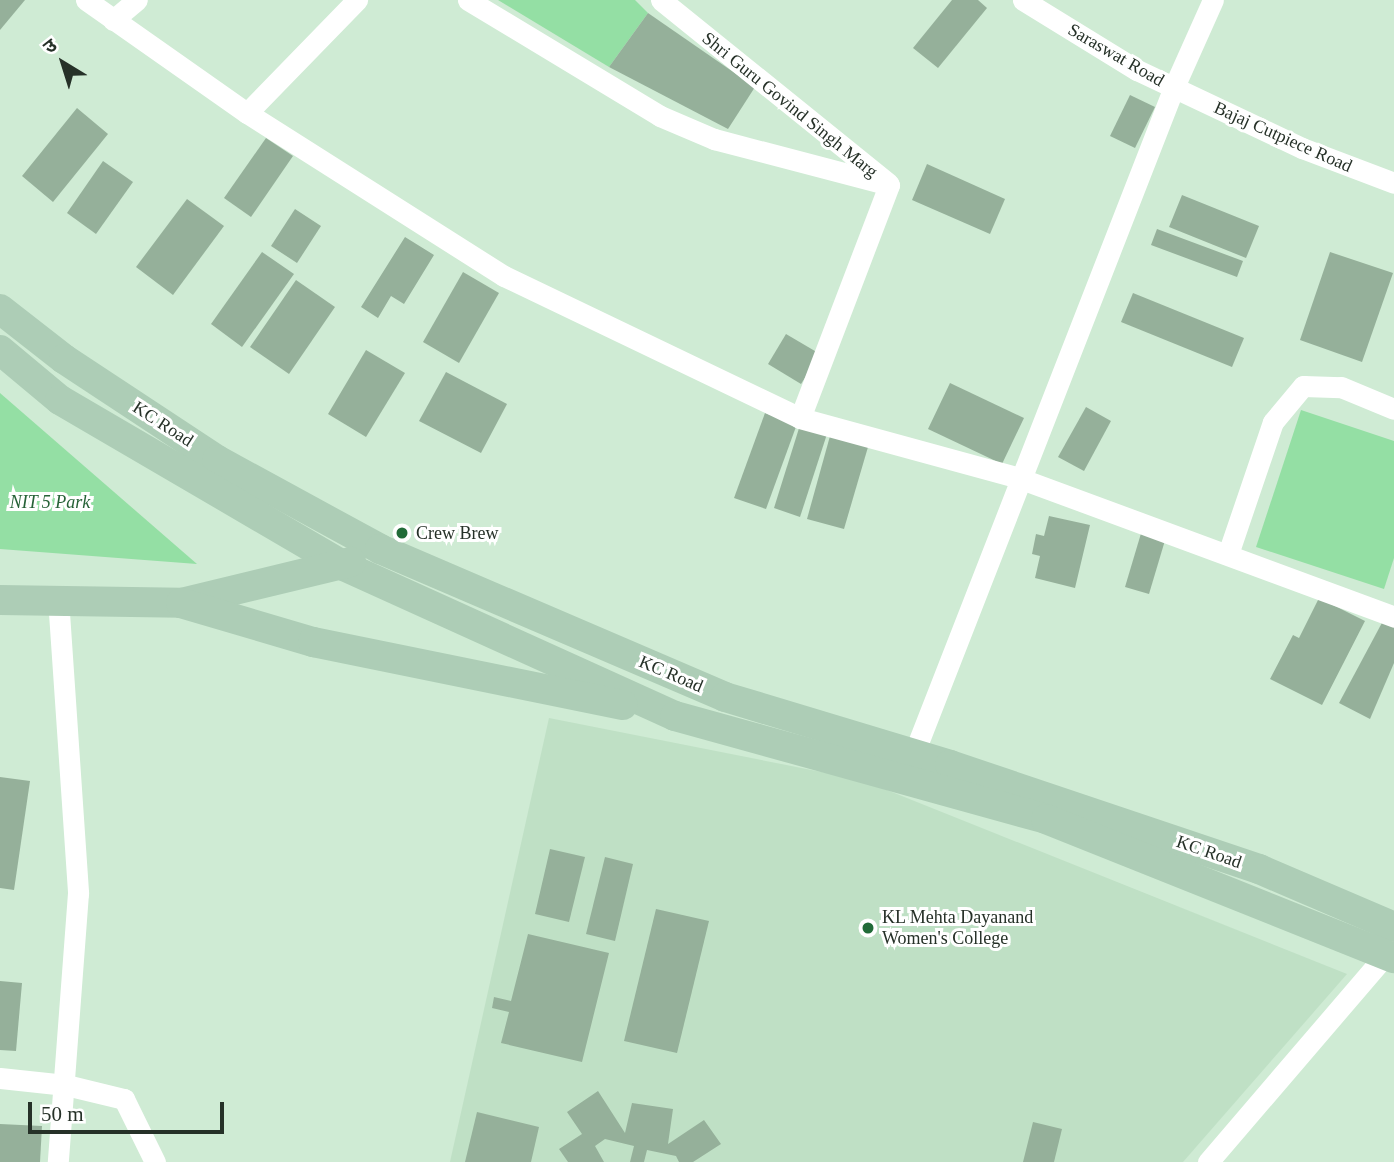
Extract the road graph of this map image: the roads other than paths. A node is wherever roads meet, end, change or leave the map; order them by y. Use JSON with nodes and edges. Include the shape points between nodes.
{"nodes":[{"id":1,"x":86,"y":0,"type":"edge"},
{"id":2,"x":137,"y":0,"type":"edge"},
{"id":3,"x":357,"y":0,"type":"edge"},
{"id":4,"x":468,"y":0,"type":"edge"},
{"id":5,"x":661,"y":0,"type":"edge"},
{"id":6,"x":1023,"y":0,"type":"edge"},
{"id":7,"x":1213,"y":0,"type":"edge"},
{"id":8,"x":113,"y":20,"type":"junction"},
{"id":9,"x":1174,"y":88,"type":"junction"},
{"id":10,"x":247,"y":113,"type":"junction"},
{"id":11,"x":1394,"y":183,"type":"edge"},
{"id":12,"x":889,"y":185,"type":"junction"},
{"id":13,"x":0,"y":309,"type":"edge"},
{"id":14,"x":0,"y":350,"type":"edge"},
{"id":15,"x":1394,"y":409,"type":"edge"},
{"id":16,"x":800,"y":418,"type":"junction"},
{"id":17,"x":1019,"y":478,"type":"junction"},
{"id":18,"x":380,"y":549,"type":"junction"},
{"id":19,"x":1228,"y":554,"type":"junction"},
{"id":20,"x":344,"y":566,"type":"junction"},
{"id":21,"x":58,"y":598,"type":"junction"},
{"id":22,"x":0,"y":600,"type":"edge"},
{"id":23,"x":181,"y":603,"type":"junction"},
{"id":24,"x":1394,"y":617,"type":"edge"},
{"id":25,"x":675,"y":716,"type":"junction"},
{"id":26,"x":908,"y":767,"type":"junction"},
{"id":27,"x":1392,"y":946,"type":"edge"},
{"id":28,"x":0,"y":1078,"type":"edge"},
{"id":29,"x":65,"y":1085,"type":"junction"},
{"id":30,"x":58,"y":1162,"type":"edge"},
{"id":31,"x":155,"y":1162,"type":"edge"},
{"id":32,"x":1208,"y":1162,"type":"edge"}],
"edges":[{"from":1,"to":8,"type":"street"},
{"from":2,"to":8,"type":"street"},
{"from":3,"to":10,"type":"street"},
{"from":4,"to":12,"type":"street","via":[[660,116],[714,138]]},
{"from":5,"to":12,"type":"street","name":"Shri Guru Govind Singh Marg"},
{"from":6,"to":9,"type":"street","name":"Saraswat Road"},
{"from":7,"to":9,"type":"street"},
{"from":8,"to":10,"type":"street"},
{"from":9,"to":11,"type":"street","name":"Bajaj Cutpiece Road","via":[[1302,148]]},
{"from":9,"to":17,"type":"street"},
{"from":10,"to":16,"type":"street","via":[[504,276]]},
{"from":12,"to":16,"type":"street","name":"Shri Guru Govind Singh Marg"},
{"from":13,"to":18,"type":"street","name":"KC Road","via":[[64,359],[217,460]]},
{"from":14,"to":20,"type":"street","via":[[60,400]]},
{"from":15,"to":19,"type":"street","via":[[1341,387],[1303,386],[1273,422]]},
{"from":16,"to":17,"type":"street"},
{"from":17,"to":19,"type":"street"},
{"from":17,"to":26,"type":"street"},
{"from":18,"to":20,"type":"street"},
{"from":18,"to":26,"type":"street","name":"KC Road","via":[[725,698]]},
{"from":19,"to":24,"type":"street"},
{"from":20,"to":23,"type":"street"},
{"from":20,"to":25,"type":"street"},
{"from":21,"to":22,"type":"street"},
{"from":21,"to":23,"type":"street"},
{"from":21,"to":29,"type":"street","via":[[78,892]]},
{"from":23,"to":25,"type":"street","via":[[313,642]]},
{"from":25,"to":26,"type":"street"},
{"from":26,"to":27,"type":"street"},
{"from":27,"to":32,"type":"street"},
{"from":28,"to":29,"type":"street"},
{"from":29,"to":30,"type":"street"},
{"from":29,"to":31,"type":"street","via":[[124,1099]]}]}
